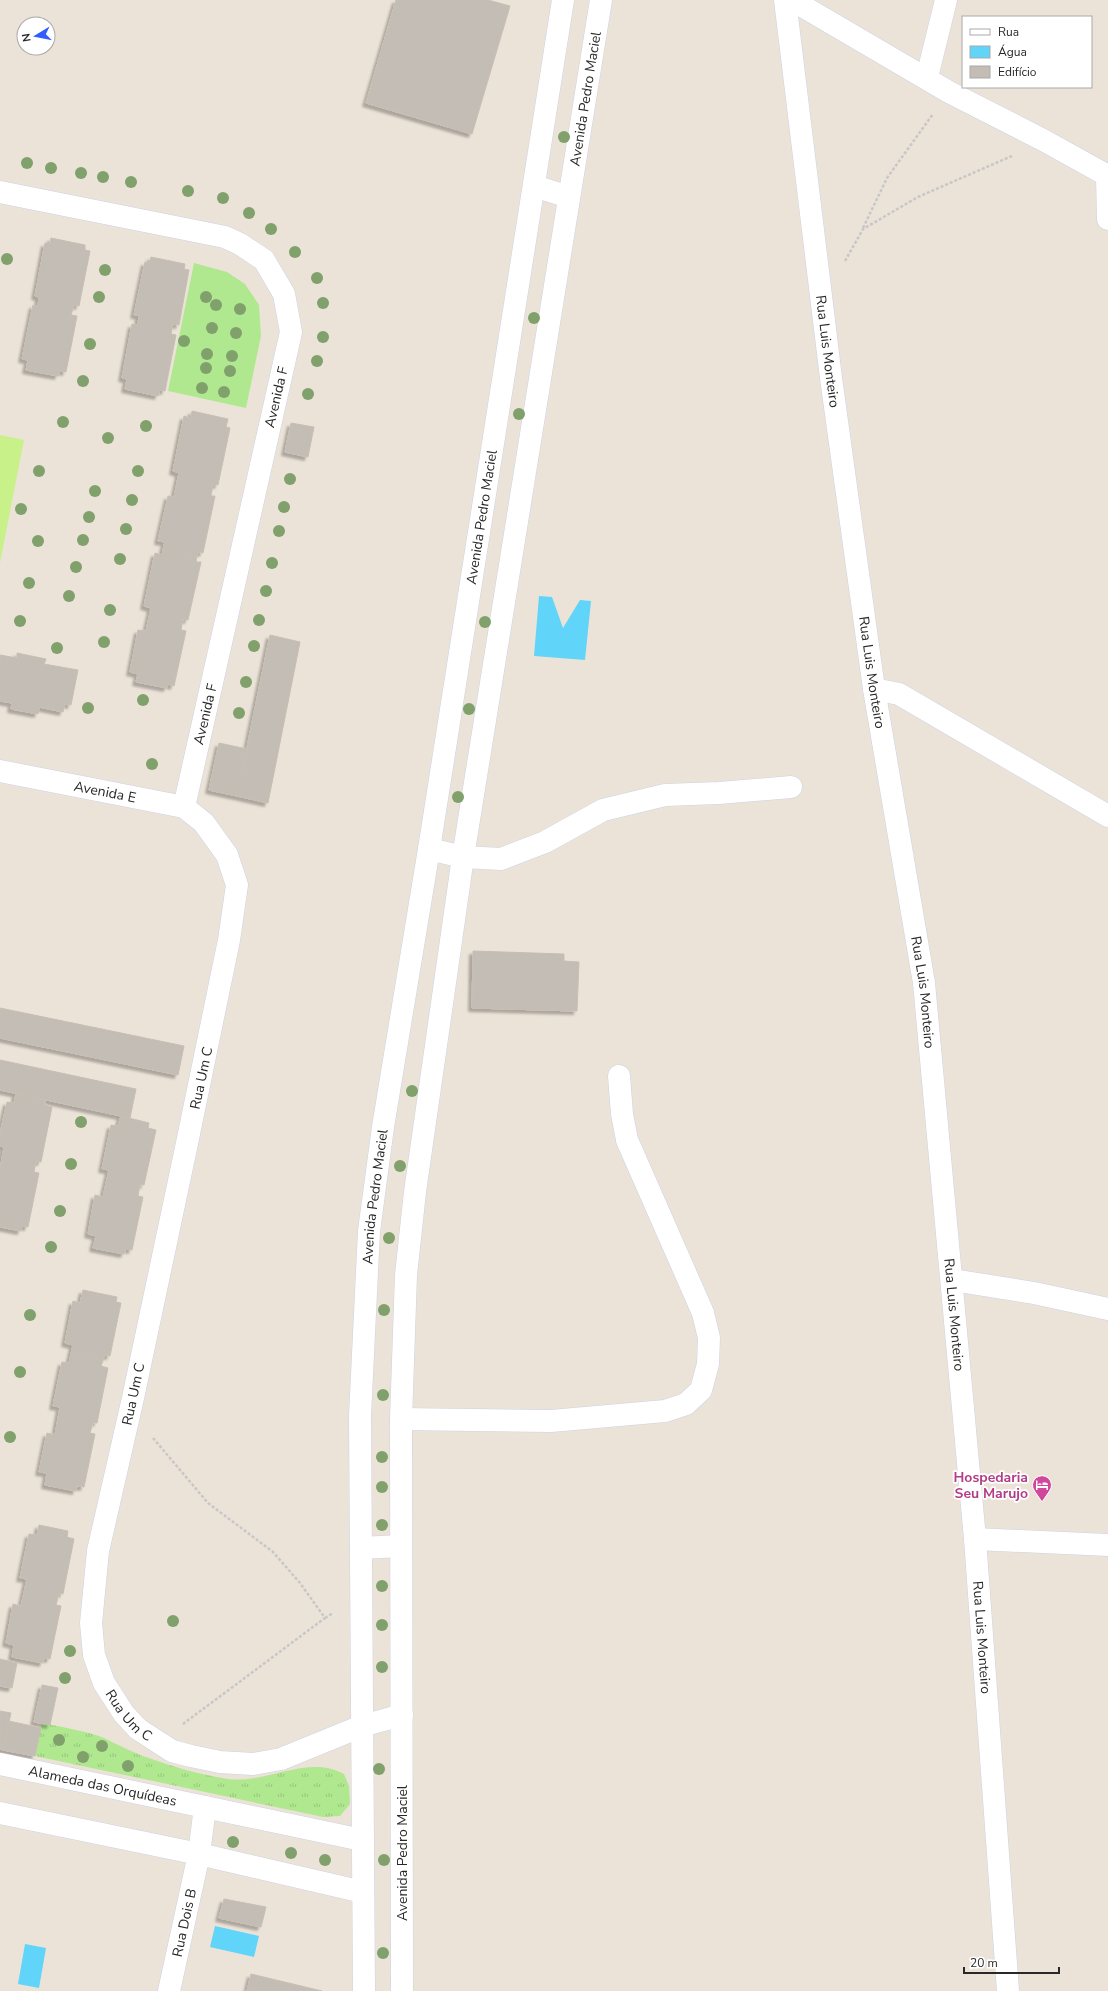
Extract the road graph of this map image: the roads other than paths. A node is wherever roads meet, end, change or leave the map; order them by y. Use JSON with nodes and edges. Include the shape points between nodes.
{"nodes":[{"id":1,"x":563,"y":0,"type":"edge"},
{"id":2,"x":601,"y":0,"type":"edge"},
{"id":3,"x":785,"y":0,"type":"edge"},
{"id":4,"x":792,"y":0,"type":"edge"},
{"id":5,"x":946,"y":0,"type":"edge"},
{"id":6,"x":927,"y":77,"type":"junction"},
{"id":7,"x":1107,"y":176,"type":"edge"},
{"id":8,"x":534,"y":186,"type":"junction"},
{"id":9,"x":0,"y":192,"type":"edge"},
{"id":10,"x":569,"y":197,"type":"junction"},
{"id":11,"x":1108,"y":219,"type":"edge"},
{"id":12,"x":874,"y":689,"type":"junction"},
{"id":13,"x":0,"y":771,"type":"edge"},
{"id":14,"x":792,"y":787,"type":"dead end"},
{"id":15,"x":184,"y":807,"type":"junction"},
{"id":16,"x":1108,"y":816,"type":"edge"},
{"id":17,"x":204,"y":823,"type":"joint"},
{"id":18,"x":429,"y":849,"type":"junction"},
{"id":19,"x":463,"y":857,"type":"junction"},
{"id":20,"x":619,"y":1076,"type":"dead end"},
{"id":21,"x":952,"y":1280,"type":"junction"},
{"id":22,"x":1108,"y":1309,"type":"edge"},
{"id":23,"x":401,"y":1419,"type":"junction"},
{"id":24,"x":976,"y":1539,"type":"junction"},
{"id":25,"x":1108,"y":1545,"type":"edge"},
{"id":26,"x":401,"y":1546,"type":"junction"},
{"id":27,"x":361,"y":1548,"type":"junction"},
{"id":28,"x":402,"y":1715,"type":"junction"},
{"id":29,"x":362,"y":1726,"type":"junction"},
{"id":30,"x":0,"y":1764,"type":"edge"},
{"id":31,"x":205,"y":1807,"type":"junction"},
{"id":32,"x":0,"y":1813,"type":"edge"},
{"id":33,"x":362,"y":1840,"type":"junction"},
{"id":34,"x":199,"y":1854,"type":"junction"},
{"id":35,"x":363,"y":1892,"type":"junction"},
{"id":36,"x":169,"y":1991,"type":"edge"},
{"id":37,"x":364,"y":1991,"type":"edge"},
{"id":38,"x":402,"y":1991,"type":"edge"},
{"id":39,"x":1008,"y":1991,"type":"edge"}],
"edges":[{"from":1,"to":8,"type":"street","name":"Avenida Pedro Maciel"},
{"from":2,"to":10,"type":"street","name":"Avenida Pedro Maciel"},
{"from":3,"to":12,"type":"street","name":"Rua Luis Monteiro","via":[[831,378]]},
{"from":4,"to":6,"type":"street"},
{"from":5,"to":6,"type":"street"},
{"from":6,"to":7,"type":"street","via":[[949,92]]},
{"from":7,"to":11,"type":"street"},
{"from":8,"to":10,"type":"street"},
{"from":8,"to":18,"type":"street","name":"Avenida Pedro Maciel"},
{"from":9,"to":15,"type":"street","name":"Avenida F","via":[[225,236],[264,260],[284,294],[290,332]]},
{"from":10,"to":19,"type":"street","name":"Avenida Pedro Maciel"},
{"from":12,"to":16,"type":"street","via":[[899,694]]},
{"from":12,"to":21,"type":"street","name":"Rua Luis Monteiro","via":[[924,983]]},
{"from":13,"to":15,"type":"street","name":"Avenida E"},
{"from":14,"to":19,"type":"street","via":[[665,795],[603,810],[545,842],[501,859]]},
{"from":15,"to":17,"type":"street","name":"Avenida E"},
{"from":17,"to":29,"type":"street","name":"Rua Um C","via":[[227,854],[237,885],[230,940],[98,1552],[91,1623],[94,1655],[104,1683],[124,1714],[138,1729],[172,1751],[220,1762],[253,1764],[281,1758]]},
{"from":18,"to":19,"type":"street"},
{"from":18,"to":27,"type":"street","name":"Avenida Pedro Maciel","via":[[383,1127],[369,1231],[360,1416]]},
{"from":19,"to":23,"type":"street","name":"Avenida Pedro Maciel","via":[[415,1192],[406,1275]]},
{"from":20,"to":23,"type":"street","via":[[627,1140],[702,1313],[709,1338],[708,1364],[701,1390],[686,1404],[658,1412],[551,1421]]},
{"from":21,"to":22,"type":"street","via":[[1034,1293]]},
{"from":21,"to":24,"type":"street","name":"Rua Luis Monteiro"},
{"from":23,"to":26,"type":"street","name":"Avenida Pedro Maciel"},
{"from":24,"to":25,"type":"street"},
{"from":24,"to":39,"type":"street","name":"Rua Luis Monteiro"},
{"from":26,"to":27,"type":"street"},
{"from":26,"to":28,"type":"street","name":"Avenida Pedro Maciel"},
{"from":27,"to":29,"type":"street","name":"Avenida Pedro Maciel"},
{"from":28,"to":29,"type":"street"},
{"from":28,"to":38,"type":"street","name":"Avenida Pedro Maciel"},
{"from":29,"to":33,"type":"street","name":"Avenida Pedro Maciel"},
{"from":30,"to":31,"type":"street","name":"Alameda das Orquídeas"},
{"from":31,"to":33,"type":"street","name":"Alameda das Orquídeas"},
{"from":31,"to":34,"type":"street"},
{"from":32,"to":34,"type":"street"},
{"from":33,"to":35,"type":"street","name":"Avenida Pedro Maciel"},
{"from":34,"to":35,"type":"street"},
{"from":34,"to":36,"type":"street","name":"Rua Dois B"},
{"from":35,"to":37,"type":"street","name":"Avenida Pedro Maciel"}]}
